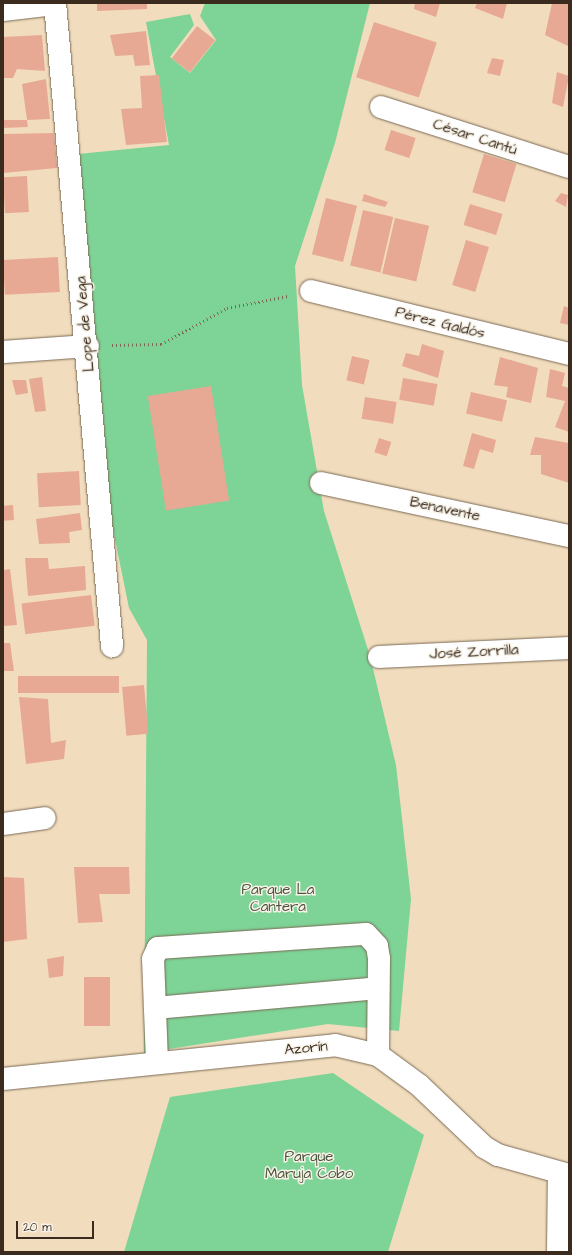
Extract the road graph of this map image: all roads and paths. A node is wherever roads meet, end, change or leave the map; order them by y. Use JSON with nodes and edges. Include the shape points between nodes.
{"nodes":[{"id":1,"x":54,"y":3,"type":"edge"},
{"id":2,"x":3,"y":10,"type":"edge"},
{"id":3,"x":381,"y":107,"type":"dead end"},
{"id":4,"x":569,"y":167,"type":"edge"},
{"id":5,"x":310,"y":291,"type":"joint"},
{"id":6,"x":88,"y":346,"type":"junction"},
{"id":7,"x":3,"y":352,"type":"edge"},
{"id":8,"x":569,"y":354,"type":"edge"},
{"id":9,"x":321,"y":483,"type":"dead end"},
{"id":10,"x":569,"y":536,"type":"edge"},
{"id":11,"x":112,"y":646,"type":"dead end"},
{"id":12,"x":569,"y":648,"type":"edge"},
{"id":13,"x":379,"y":657,"type":"dead end"},
{"id":14,"x":45,"y":818,"type":"dead end"},
{"id":15,"x":3,"y":824,"type":"edge"},
{"id":16,"x":378,"y":988,"type":"junction"},
{"id":17,"x":155,"y":1008,"type":"junction"},
{"id":18,"x":378,"y":1055,"type":"junction"},
{"id":19,"x":157,"y":1062,"type":"junction"},
{"id":20,"x":3,"y":1079,"type":"edge"},
{"id":21,"x":564,"y":1174,"type":"edge"},
{"id":22,"x":558,"y":1252,"type":"edge"}],
"edges":[{"from":1,"to":2,"type":"street"},
{"from":1,"to":6,"type":"street","name":"Lope de Vega"},
{"from":3,"to":4,"type":"street","name":"César Cantú"},
{"from":5,"to":6,"type":"path","via":[[228,308],[161,344]]},
{"from":5,"to":8,"type":"street","name":"Pérez Galdós"},
{"from":6,"to":7,"type":"street"},
{"from":6,"to":11,"type":"street","name":"Lope de Vega"},
{"from":9,"to":10,"type":"street","name":"Benavente"},
{"from":12,"to":13,"type":"street","name":"José Zorrilla"},
{"from":14,"to":15,"type":"street"},
{"from":16,"to":17,"type":"street"},
{"from":16,"to":17,"type":"street","via":[[377,946],[366,934],[166,947],[154,953]]},
{"from":16,"to":18,"type":"street"},
{"from":17,"to":19,"type":"street"},
{"from":18,"to":19,"type":"street","name":"Azorín","via":[[336,1045]]},
{"from":18,"to":21,"type":"street","name":"Azorín","via":[[419,1086],[484,1147]]},
{"from":19,"to":20,"type":"street","name":"Azorín"},
{"from":21,"to":22,"type":"street"}]}
